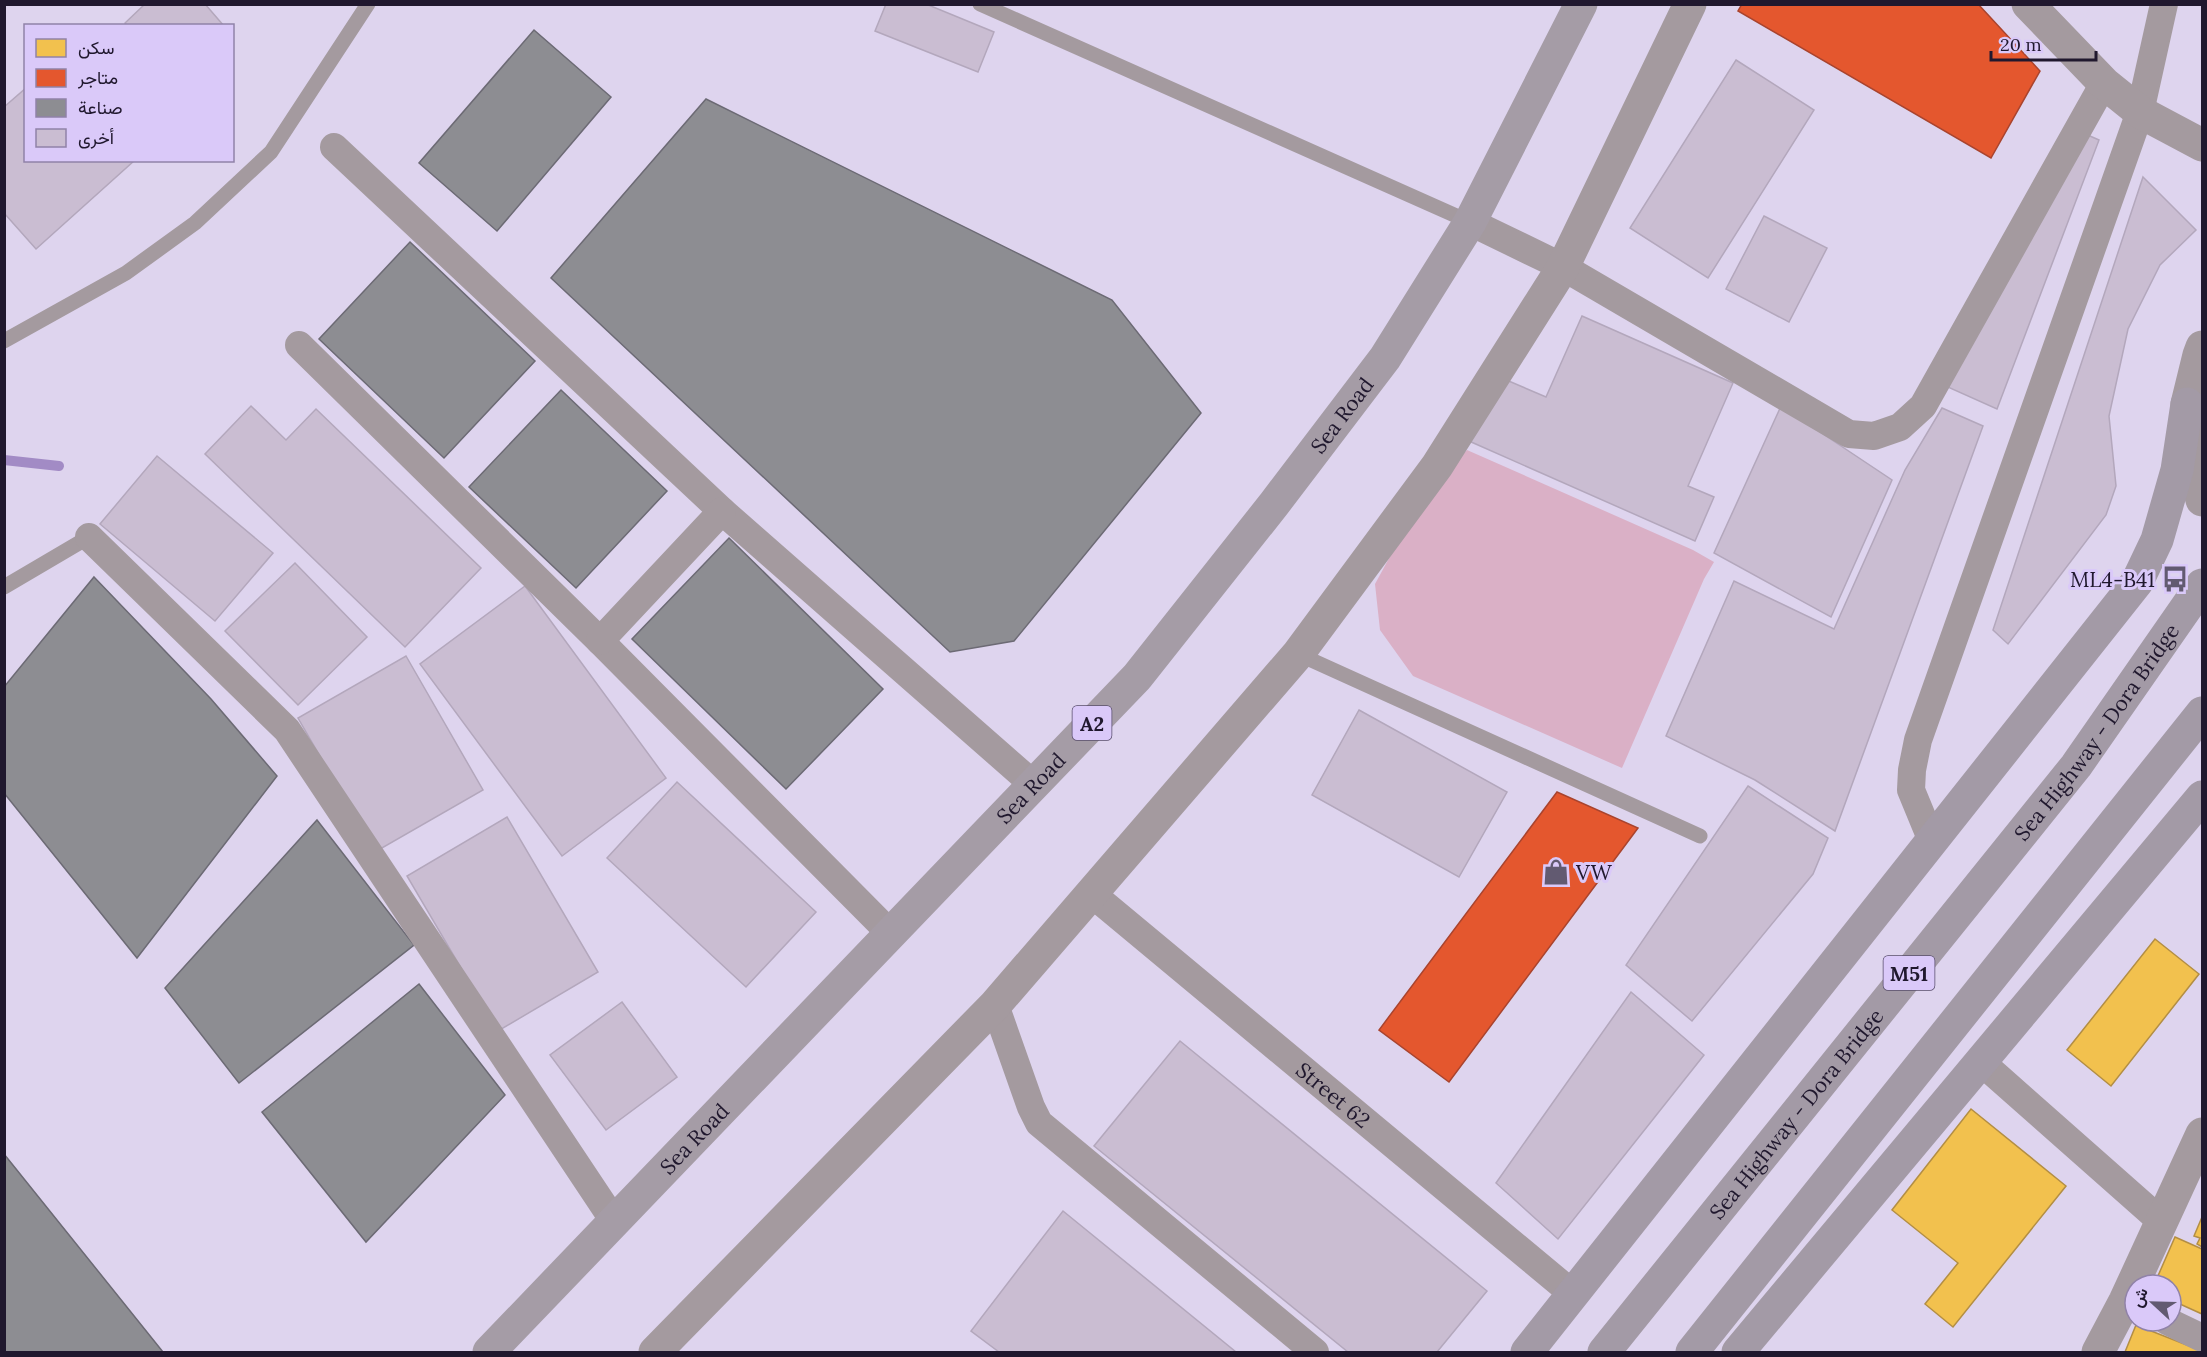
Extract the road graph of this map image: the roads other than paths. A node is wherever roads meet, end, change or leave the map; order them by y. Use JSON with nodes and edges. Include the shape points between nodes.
{"nodes":[{"id":1,"x":368,"y":4,"type":"edge"},
{"id":2,"x":980,"y":4,"type":"edge"},
{"id":3,"x":1581,"y":4,"type":"edge"},
{"id":4,"x":1690,"y":4,"type":"edge"},
{"id":5,"x":2028,"y":4,"type":"edge"},
{"id":6,"x":2164,"y":4,"type":"edge"},
{"id":7,"x":2104,"y":83,"type":"junction"},
{"id":8,"x":2140,"y":112,"type":"junction"},
{"id":9,"x":2202,"y":145,"type":"edge"},
{"id":10,"x":334,"y":147,"type":"dead end"},
{"id":11,"x":1470,"y":222,"type":"junction"},
{"id":12,"x":1563,"y":267,"type":"junction"},
{"id":13,"x":4,"y":341,"type":"edge"},
{"id":14,"x":299,"y":345,"type":"dead end"},
{"id":15,"x":2202,"y":347,"type":"edge"},
{"id":16,"x":2187,"y":404,"type":"junction"},
{"id":17,"x":2202,"y":500,"type":"edge"},
{"id":18,"x":722,"y":511,"type":"junction"},
{"id":19,"x":90,"y":537,"type":"joint"},
{"id":20,"x":2202,"y":585,"type":"edge"},
{"id":21,"x":4,"y":587,"type":"edge"},
{"id":22,"x":600,"y":641,"type":"junction"},
{"id":23,"x":1298,"y":654,"type":"junction"},
{"id":24,"x":2202,"y":713,"type":"edge"},
{"id":25,"x":1033,"y":784,"type":"junction"},
{"id":26,"x":2198,"y":812,"type":"edge"},
{"id":27,"x":1700,"y":836,"type":"dead end"},
{"id":28,"x":1932,"y":841,"type":"junction"},
{"id":29,"x":1092,"y":894,"type":"junction"},
{"id":30,"x":891,"y":934,"type":"junction"},
{"id":31,"x":995,"y":1005,"type":"junction"},
{"id":32,"x":1981,"y":1062,"type":"junction"},
{"id":33,"x":2198,"y":1154,"type":"edge"},
{"id":34,"x":614,"y":1221,"type":"junction"},
{"id":35,"x":2162,"y":1222,"type":"junction"},
{"id":36,"x":2142,"y":1273,"type":"edge"},
{"id":37,"x":1573,"y":1294,"type":"junction"},
{"id":38,"x":2123,"y":1315,"type":"edge"},
{"id":39,"x":2183,"y":1329,"type":"edge"},
{"id":40,"x":2202,"y":1338,"type":"edge"},
{"id":41,"x":489,"y":1353,"type":"edge"},
{"id":42,"x":655,"y":1353,"type":"edge"},
{"id":43,"x":1315,"y":1353,"type":"edge"},
{"id":44,"x":1527,"y":1353,"type":"edge"},
{"id":45,"x":1604,"y":1353,"type":"edge"},
{"id":46,"x":1692,"y":1353,"type":"edge"},
{"id":47,"x":1738,"y":1353,"type":"edge"},
{"id":48,"x":2098,"y":1353,"type":"edge"}],
"edges":[{"from":1,"to":13,"type":"lane","via":[[271,152],[195,223],[126,273]]},
{"from":2,"to":11,"type":"lane"},
{"from":3,"to":11,"type":"highway","name":"Sea Road","number":"A2"},
{"from":4,"to":12,"type":"street"},
{"from":5,"to":7,"type":"street"},
{"from":6,"to":8,"type":"street"},
{"from":7,"to":8,"type":"street"},
{"from":7,"to":12,"type":"street","via":[[1923,406],[1900,426],[1874,436],[1849,434]]},
{"from":8,"to":9,"type":"street"},
{"from":8,"to":28,"type":"street","via":[[1918,740],[1911,790]]},
{"from":10,"to":18,"type":"street"},
{"from":11,"to":12,"type":"street"},
{"from":11,"to":25,"type":"highway","name":"Sea Road","number":"A2","via":[[1385,358],[1274,504],[1137,677]]},
{"from":12,"to":23,"type":"street","via":[[1437,465]]},
{"from":14,"to":22,"type":"street"},
{"from":15,"to":16,"type":"street"},
{"from":16,"to":17,"type":"street","via":[[2189,451]]},
{"from":16,"to":28,"type":"highway","via":[[2177,470],[2157,540],[2137,582]]},
{"from":18,"to":22,"type":"street"},
{"from":18,"to":25,"type":"street"},
{"from":19,"to":21,"type":"lane"},
{"from":19,"to":34,"type":"street","via":[[287,730]]},
{"from":20,"to":45,"type":"highway","name":"Sea Highway - Dora Bridge","number":"M51","via":[[2076,766]]},
{"from":22,"to":30,"type":"street"},
{"from":23,"to":27,"type":"lane"},
{"from":23,"to":29,"type":"street"},
{"from":24,"to":46,"type":"highway"},
{"from":25,"to":30,"type":"highway","name":"Sea Road","number":"A2"},
{"from":26,"to":32,"type":"highway"},
{"from":28,"to":37,"type":"highway"},
{"from":29,"to":31,"type":"street"},
{"from":29,"to":37,"type":"street","name":"Street 62"},
{"from":30,"to":34,"type":"highway","name":"Sea Road","number":"A2"},
{"from":31,"to":42,"type":"street"},
{"from":31,"to":43,"type":"street","via":[[1040,1123]]},
{"from":32,"to":35,"type":"street"},
{"from":32,"to":47,"type":"highway"},
{"from":33,"to":35,"type":"street"},
{"from":34,"to":41,"type":"highway","name":"Sea Road","number":"A2"},
{"from":35,"to":36,"type":"street"},
{"from":37,"to":44,"type":"highway"},
{"from":38,"to":48,"type":"street"},
{"from":39,"to":40,"type":"street"}]}
